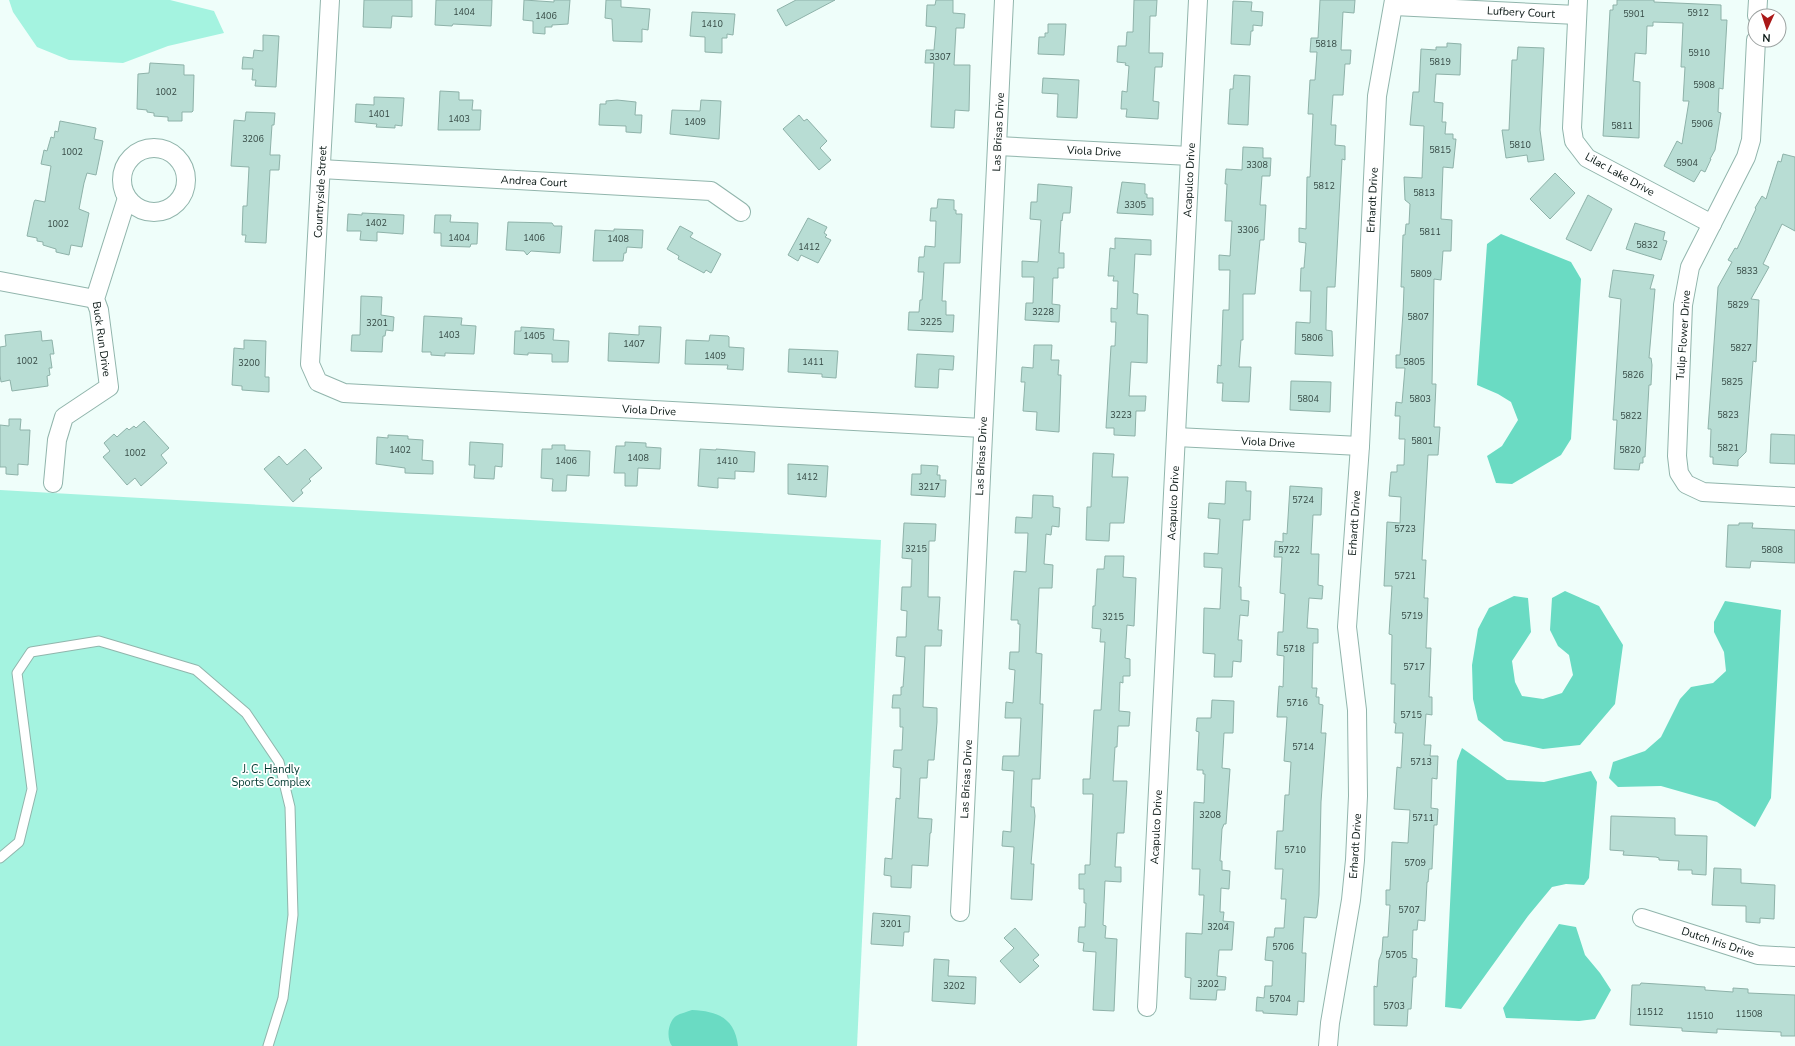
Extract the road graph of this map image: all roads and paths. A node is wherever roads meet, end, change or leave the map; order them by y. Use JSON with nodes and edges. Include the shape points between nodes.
{"nodes":[{"id":1,"x":330,"y":0,"type":"edge"},
{"id":2,"x":1004,"y":0,"type":"edge"},
{"id":3,"x":1198,"y":0,"type":"edge"},
{"id":4,"x":1394,"y":3,"type":"edge"},
{"id":5,"x":1578,"y":8,"type":"edge"},
{"id":6,"x":1756,"y":48,"type":"edge"},
{"id":7,"x":997,"y":146,"type":"junction"},
{"id":8,"x":1190,"y":156,"type":"junction"},
{"id":9,"x":321,"y":169,"type":"junction"},
{"id":10,"x":127,"y":198,"type":"dead end"},
{"id":11,"x":741,"y":212,"type":"dead end"},
{"id":12,"x":1712,"y":224,"type":"junction"},
{"id":13,"x":0,"y":281,"type":"edge"},
{"id":14,"x":95,"y":299,"type":"junction"},
{"id":15,"x":318,"y":382,"type":"joint"},
{"id":16,"x":982,"y":428,"type":"junction"},
{"id":17,"x":1176,"y":437,"type":"junction"},
{"id":18,"x":1360,"y":446,"type":"junction"},
{"id":19,"x":53,"y":483,"type":"dead end"},
{"id":20,"x":1795,"y":497,"type":"edge"},
{"id":21,"x":0,"y":858,"type":"edge"},
{"id":22,"x":960,"y":912,"type":"dead end"},
{"id":23,"x":1642,"y":918,"type":"dead end"},
{"id":24,"x":1795,"y":957,"type":"edge"},
{"id":25,"x":1147,"y":1007,"type":"dead end"},
{"id":26,"x":268,"y":1046,"type":"edge"},
{"id":27,"x":1328,"y":1046,"type":"edge"}],
"edges":[{"from":1,"to":9,"type":"street","name":"Countryside Street"},
{"from":2,"to":7,"type":"street","name":"Las Brisas Drive"},
{"from":3,"to":8,"type":"street","name":"Acapulco Drive"},
{"from":4,"to":5,"type":"street","name":"Lufbery Court"},
{"from":4,"to":18,"type":"street","name":"Erhardt Drive","via":[[1377,96]]},
{"from":5,"to":12,"type":"street","name":"Lilac Lake Drive","via":[[1572,128],[1576,146],[1587,158]]},
{"from":6,"to":12,"type":"street","name":"Tulip Flower Drive","via":[[1751,140],[1746,157]]},
{"from":7,"to":8,"type":"street","name":"Viola Drive"},
{"from":7,"to":16,"type":"street","name":"Las Brisas Drive"},
{"from":8,"to":17,"type":"street","name":"Acapulco Drive"},
{"from":9,"to":11,"type":"street","name":"Andrea Court","via":[[711,191]]},
{"from":9,"to":15,"type":"street","name":"Countryside Street","via":[[310,364]]},
{"from":10,"to":14,"type":"street","name":"Buck Run Drive"},
{"from":12,"to":20,"type":"street","name":"Tulip Flower Drive","via":[[1690,267],[1683,305],[1677,456],[1679,473],[1686,484],[1703,492]]},
{"from":13,"to":14,"type":"street"},
{"from":14,"to":19,"type":"street","name":"Buck Run Drive","via":[[109,387],[64,417],[57,440]]},
{"from":15,"to":16,"type":"street","name":"Viola Drive","via":[[344,393]]},
{"from":16,"to":22,"type":"street","name":"Las Brisas Drive"},
{"from":17,"to":18,"type":"street","name":"Viola Drive"},
{"from":17,"to":25,"type":"street","name":"Acapulco Drive"},
{"from":18,"to":27,"type":"street","name":"Erhardt Drive","via":[[1347,627],[1357,710],[1356,844],[1351,900]]},
{"from":21,"to":26,"type":"lane","via":[[19,842],[32,789],[17,673],[31,652],[99,641],[196,670],[246,713],[279,762],[290,806],[293,914],[283,998]]},
{"from":23,"to":24,"type":"street","name":"Dutch Iris Drive","via":[[1758,956]]}]}
